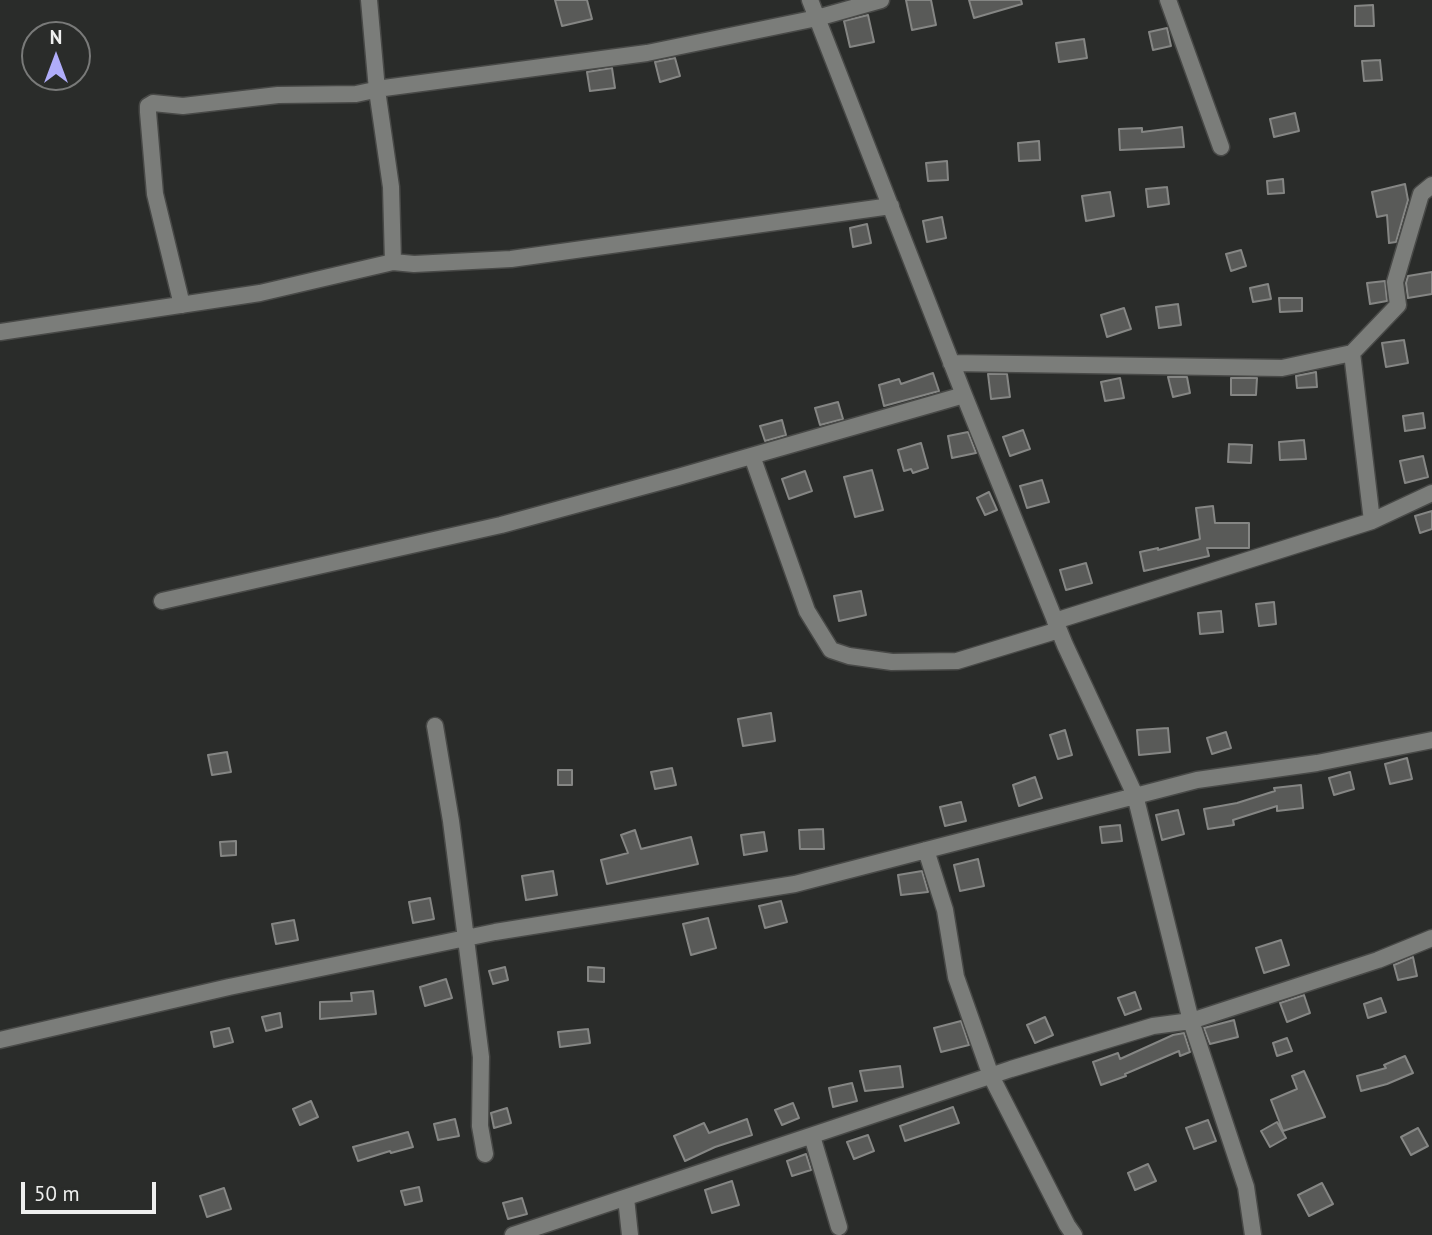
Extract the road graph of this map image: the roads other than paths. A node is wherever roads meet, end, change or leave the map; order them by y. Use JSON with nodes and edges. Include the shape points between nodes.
{"nodes":[{"id":1,"x":369,"y":0,"type":"edge"},
{"id":2,"x":810,"y":0,"type":"edge"},
{"id":3,"x":881,"y":0,"type":"edge"},
{"id":4,"x":1168,"y":0,"type":"edge"},
{"id":5,"x":817,"y":18,"type":"junction"},
{"id":6,"x":377,"y":90,"type":"junction"},
{"id":7,"x":1222,"y":147,"type":"dead end"},
{"id":8,"x":1432,"y":185,"type":"edge"},
{"id":9,"x":891,"y":206,"type":"junction"},
{"id":10,"x":394,"y":262,"type":"junction"},
{"id":11,"x":182,"y":305,"type":"junction"},
{"id":12,"x":0,"y":332,"type":"edge"},
{"id":13,"x":1352,"y":354,"type":"junction"},
{"id":14,"x":951,"y":363,"type":"junction"},
{"id":15,"x":964,"y":395,"type":"junction"},
{"id":16,"x":751,"y":456,"type":"junction"},
{"id":17,"x":1432,"y":493,"type":"edge"},
{"id":18,"x":1372,"y":521,"type":"junction"},
{"id":19,"x":162,"y":601,"type":"dead end"},
{"id":20,"x":1057,"y":626,"type":"junction"},
{"id":21,"x":435,"y":726,"type":"dead end"},
{"id":22,"x":1432,"y":740,"type":"edge"},
{"id":23,"x":1135,"y":795,"type":"junction"},
{"id":24,"x":926,"y":850,"type":"junction"},
{"id":25,"x":466,"y":938,"type":"junction"},
{"id":26,"x":1432,"y":938,"type":"edge"},
{"id":27,"x":1191,"y":1021,"type":"junction"},
{"id":28,"x":0,"y":1040,"type":"edge"},
{"id":29,"x":991,"y":1076,"type":"junction"},
{"id":30,"x":813,"y":1136,"type":"junction"},
{"id":31,"x":485,"y":1154,"type":"dead end"},
{"id":32,"x":626,"y":1198,"type":"junction"},
{"id":33,"x":839,"y":1227,"type":"dead end"},
{"id":34,"x":513,"y":1235,"type":"edge"},
{"id":35,"x":630,"y":1235,"type":"edge"},
{"id":36,"x":1074,"y":1235,"type":"edge"},
{"id":37,"x":1253,"y":1235,"type":"edge"}],
"edges":[{"from":1,"to":6,"type":"street"},
{"from":2,"to":5,"type":"street"},
{"from":3,"to":5,"type":"street"},
{"from":4,"to":7,"type":"street"},
{"from":5,"to":6,"type":"street","via":[[647,53]]},
{"from":5,"to":9,"type":"street"},
{"from":6,"to":10,"type":"street","via":[[391,187]]},
{"from":6,"to":11,"type":"street","via":[[148,106],[155,194]]},
{"from":8,"to":13,"type":"street","via":[[1421,194],[1395,282],[1398,305]]},
{"from":9,"to":10,"type":"street","via":[[511,259]]},
{"from":9,"to":14,"type":"street"},
{"from":10,"to":11,"type":"street","via":[[260,293]]},
{"from":11,"to":12,"type":"street"},
{"from":13,"to":14,"type":"street","via":[[1282,368]]},
{"from":13,"to":18,"type":"street"},
{"from":14,"to":15,"type":"street"},
{"from":15,"to":16,"type":"street"},
{"from":15,"to":20,"type":"street"},
{"from":16,"to":19,"type":"street","via":[[501,525]]},
{"from":16,"to":20,"type":"street","via":[[807,611],[831,650],[892,662],[957,660]]},
{"from":17,"to":18,"type":"street"},
{"from":18,"to":20,"type":"street"},
{"from":20,"to":23,"type":"street"},
{"from":21,"to":25,"type":"street"},
{"from":22,"to":23,"type":"street"},
{"from":23,"to":24,"type":"street"},
{"from":23,"to":27,"type":"street"},
{"from":24,"to":25,"type":"street","via":[[795,884]]},
{"from":24,"to":29,"type":"street","via":[[945,910],[956,977]]},
{"from":25,"to":28,"type":"street"},
{"from":25,"to":31,"type":"street","via":[[481,1057],[480,1126]]},
{"from":26,"to":27,"type":"street"},
{"from":27,"to":29,"type":"street","via":[[1153,1026]]},
{"from":27,"to":37,"type":"street","via":[[1247,1187]]},
{"from":29,"to":30,"type":"street"},
{"from":29,"to":36,"type":"street"},
{"from":30,"to":32,"type":"street"},
{"from":30,"to":33,"type":"street"},
{"from":32,"to":34,"type":"street"},
{"from":32,"to":35,"type":"street"}]}
